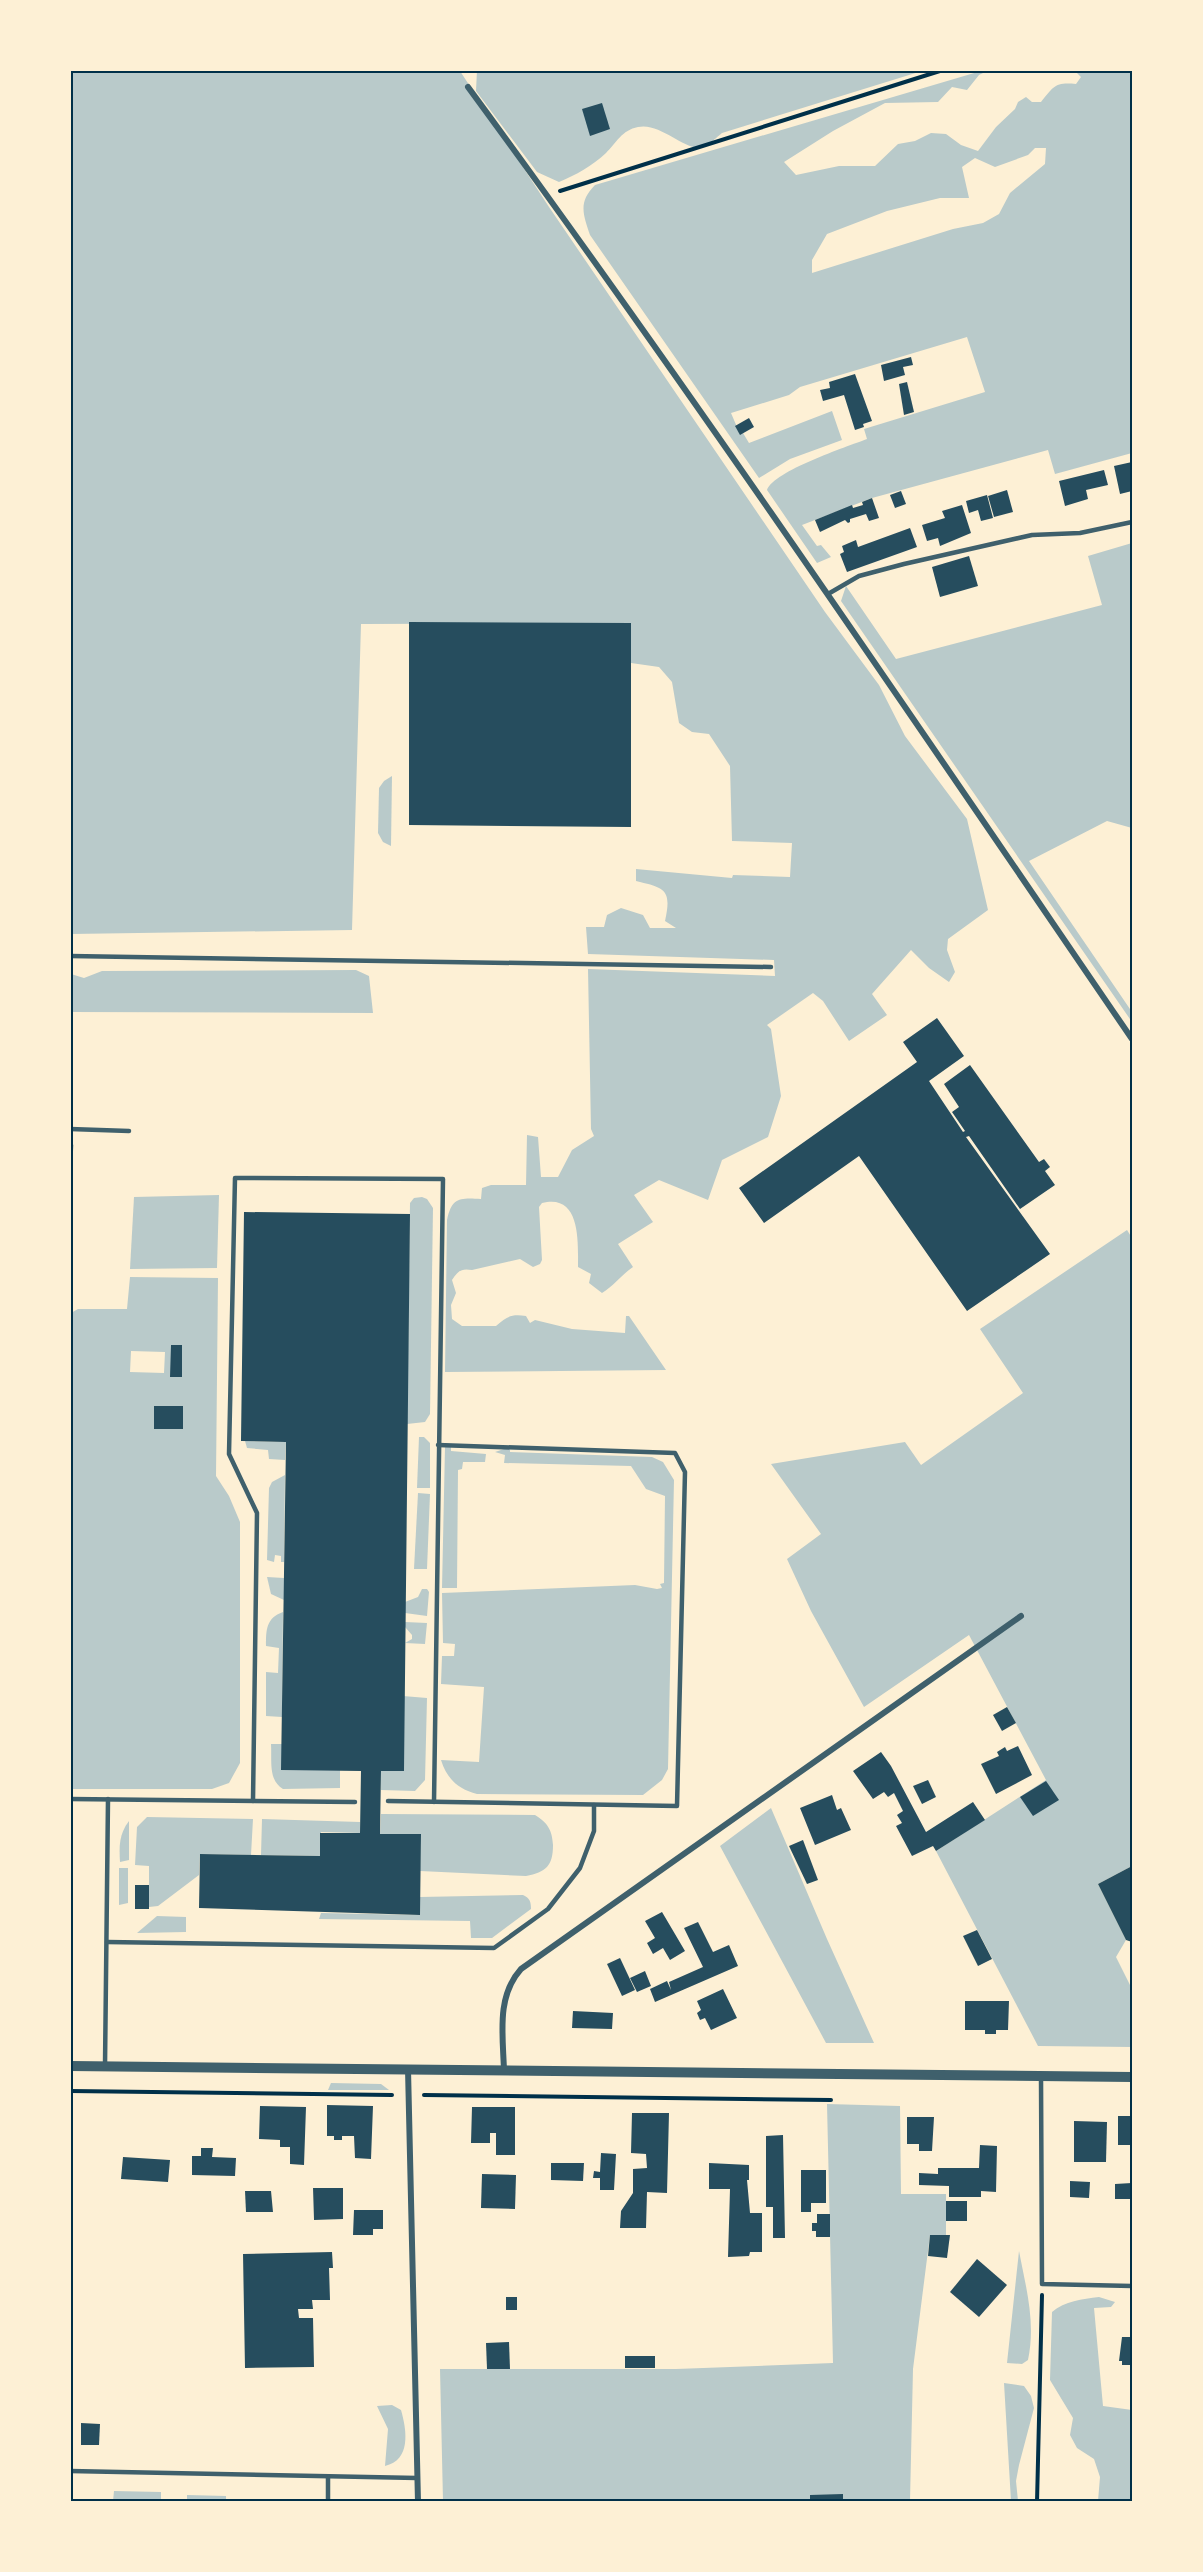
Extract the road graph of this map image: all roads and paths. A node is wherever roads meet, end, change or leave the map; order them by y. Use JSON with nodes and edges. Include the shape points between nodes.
{"nodes":[{"id":1,"x":943,"y":70,"type":"edge"},
{"id":2,"x":468,"y":87,"type":"dead end"},
{"id":3,"x":548,"y":195,"type":"junction"},
{"id":4,"x":1132,"y":522,"type":"edge"},
{"id":5,"x":828,"y":594,"type":"junction"},
{"id":6,"x":70,"y":956,"type":"edge"},
{"id":7,"x":771,"y":968,"type":"dead end"},
{"id":8,"x":1132,"y":1039,"type":"edge"},
{"id":9,"x":70,"y":1129,"type":"edge"},
{"id":10,"x":129,"y":1131,"type":"dead end"},
{"id":11,"x":71,"y":1144,"type":"edge"},
{"id":12,"x":70,"y":1170,"type":"edge"},
{"id":13,"x":438,"y":1445,"type":"junction"},
{"id":14,"x":1020,"y":1616,"type":"dead end"},
{"id":15,"x":70,"y":1799,"type":"edge"},
{"id":16,"x":108,"y":1799,"type":"junction"},
{"id":17,"x":253,"y":1801,"type":"junction"},
{"id":18,"x":388,"y":1801,"type":"dead end"},
{"id":19,"x":355,"y":1802,"type":"dead end"},
{"id":20,"x":434,"y":1802,"type":"junction"},
{"id":21,"x":594,"y":1805,"type":"junction"},
{"id":22,"x":107,"y":1942,"type":"junction"},
{"id":23,"x":70,"y":2066,"type":"edge"},
{"id":24,"x":105,"y":2066,"type":"junction"},
{"id":25,"x":408,"y":2069,"type":"junction"},
{"id":26,"x":504,"y":2071,"type":"junction"},
{"id":27,"x":1041,"y":2076,"type":"junction"},
{"id":28,"x":1132,"y":2078,"type":"edge"},
{"id":29,"x":70,"y":2091,"type":"edge"},
{"id":30,"x":392,"y":2095,"type":"dead end"},
{"id":31,"x":424,"y":2095,"type":"dead end"},
{"id":32,"x":831,"y":2100,"type":"dead end"},
{"id":33,"x":1042,"y":2284,"type":"junction"},
{"id":34,"x":1132,"y":2286,"type":"edge"},
{"id":35,"x":70,"y":2471,"type":"edge"},
{"id":36,"x":328,"y":2477,"type":"junction"},
{"id":37,"x":417,"y":2478,"type":"junction"},
{"id":38,"x":328,"y":2502,"type":"edge"},
{"id":39,"x":418,"y":2502,"type":"edge"},
{"id":40,"x":1037,"y":2502,"type":"edge"}],
"edges":[{"from":1,"to":3,"type":"path"},
{"from":2,"to":3,"type":"street"},
{"from":3,"to":5,"type":"street"},
{"from":4,"to":5,"type":"lane","via":[[1080,533],[1032,535],[904,564],[859,576]]},
{"from":5,"to":8,"type":"street"},
{"from":6,"to":7,"type":"lane"},
{"from":9,"to":10,"type":"lane"},
{"from":11,"to":12,"type":"lane"},
{"from":13,"to":17,"type":"lane","via":[[443,1179],[235,1178],[229,1454],[257,1513]]},
{"from":13,"to":20,"type":"lane"},
{"from":13,"to":21,"type":"lane","via":[[675,1453],[685,1472],[677,1806]]},
{"from":14,"to":26,"type":"street","via":[[521,1969],[509,1984],[503,2004]]},
{"from":15,"to":16,"type":"lane"},
{"from":16,"to":17,"type":"lane"},
{"from":16,"to":22,"type":"lane"},
{"from":17,"to":19,"type":"lane"},
{"from":18,"to":20,"type":"lane"},
{"from":20,"to":21,"type":"lane"},
{"from":21,"to":22,"type":"lane","via":[[594,1830],[580,1868],[548,1909],[494,1948]]},
{"from":22,"to":24,"type":"lane"},
{"from":23,"to":24,"type":"street"},
{"from":24,"to":25,"type":"street"},
{"from":25,"to":26,"type":"street"},
{"from":25,"to":37,"type":"street"},
{"from":26,"to":27,"type":"street"},
{"from":27,"to":28,"type":"street"},
{"from":27,"to":33,"type":"lane"},
{"from":29,"to":30,"type":"path"},
{"from":31,"to":32,"type":"path"},
{"from":33,"to":34,"type":"lane"},
{"from":33,"to":40,"type":"path"},
{"from":35,"to":36,"type":"lane"},
{"from":36,"to":37,"type":"lane"},
{"from":36,"to":38,"type":"lane"},
{"from":37,"to":39,"type":"street"}]}
